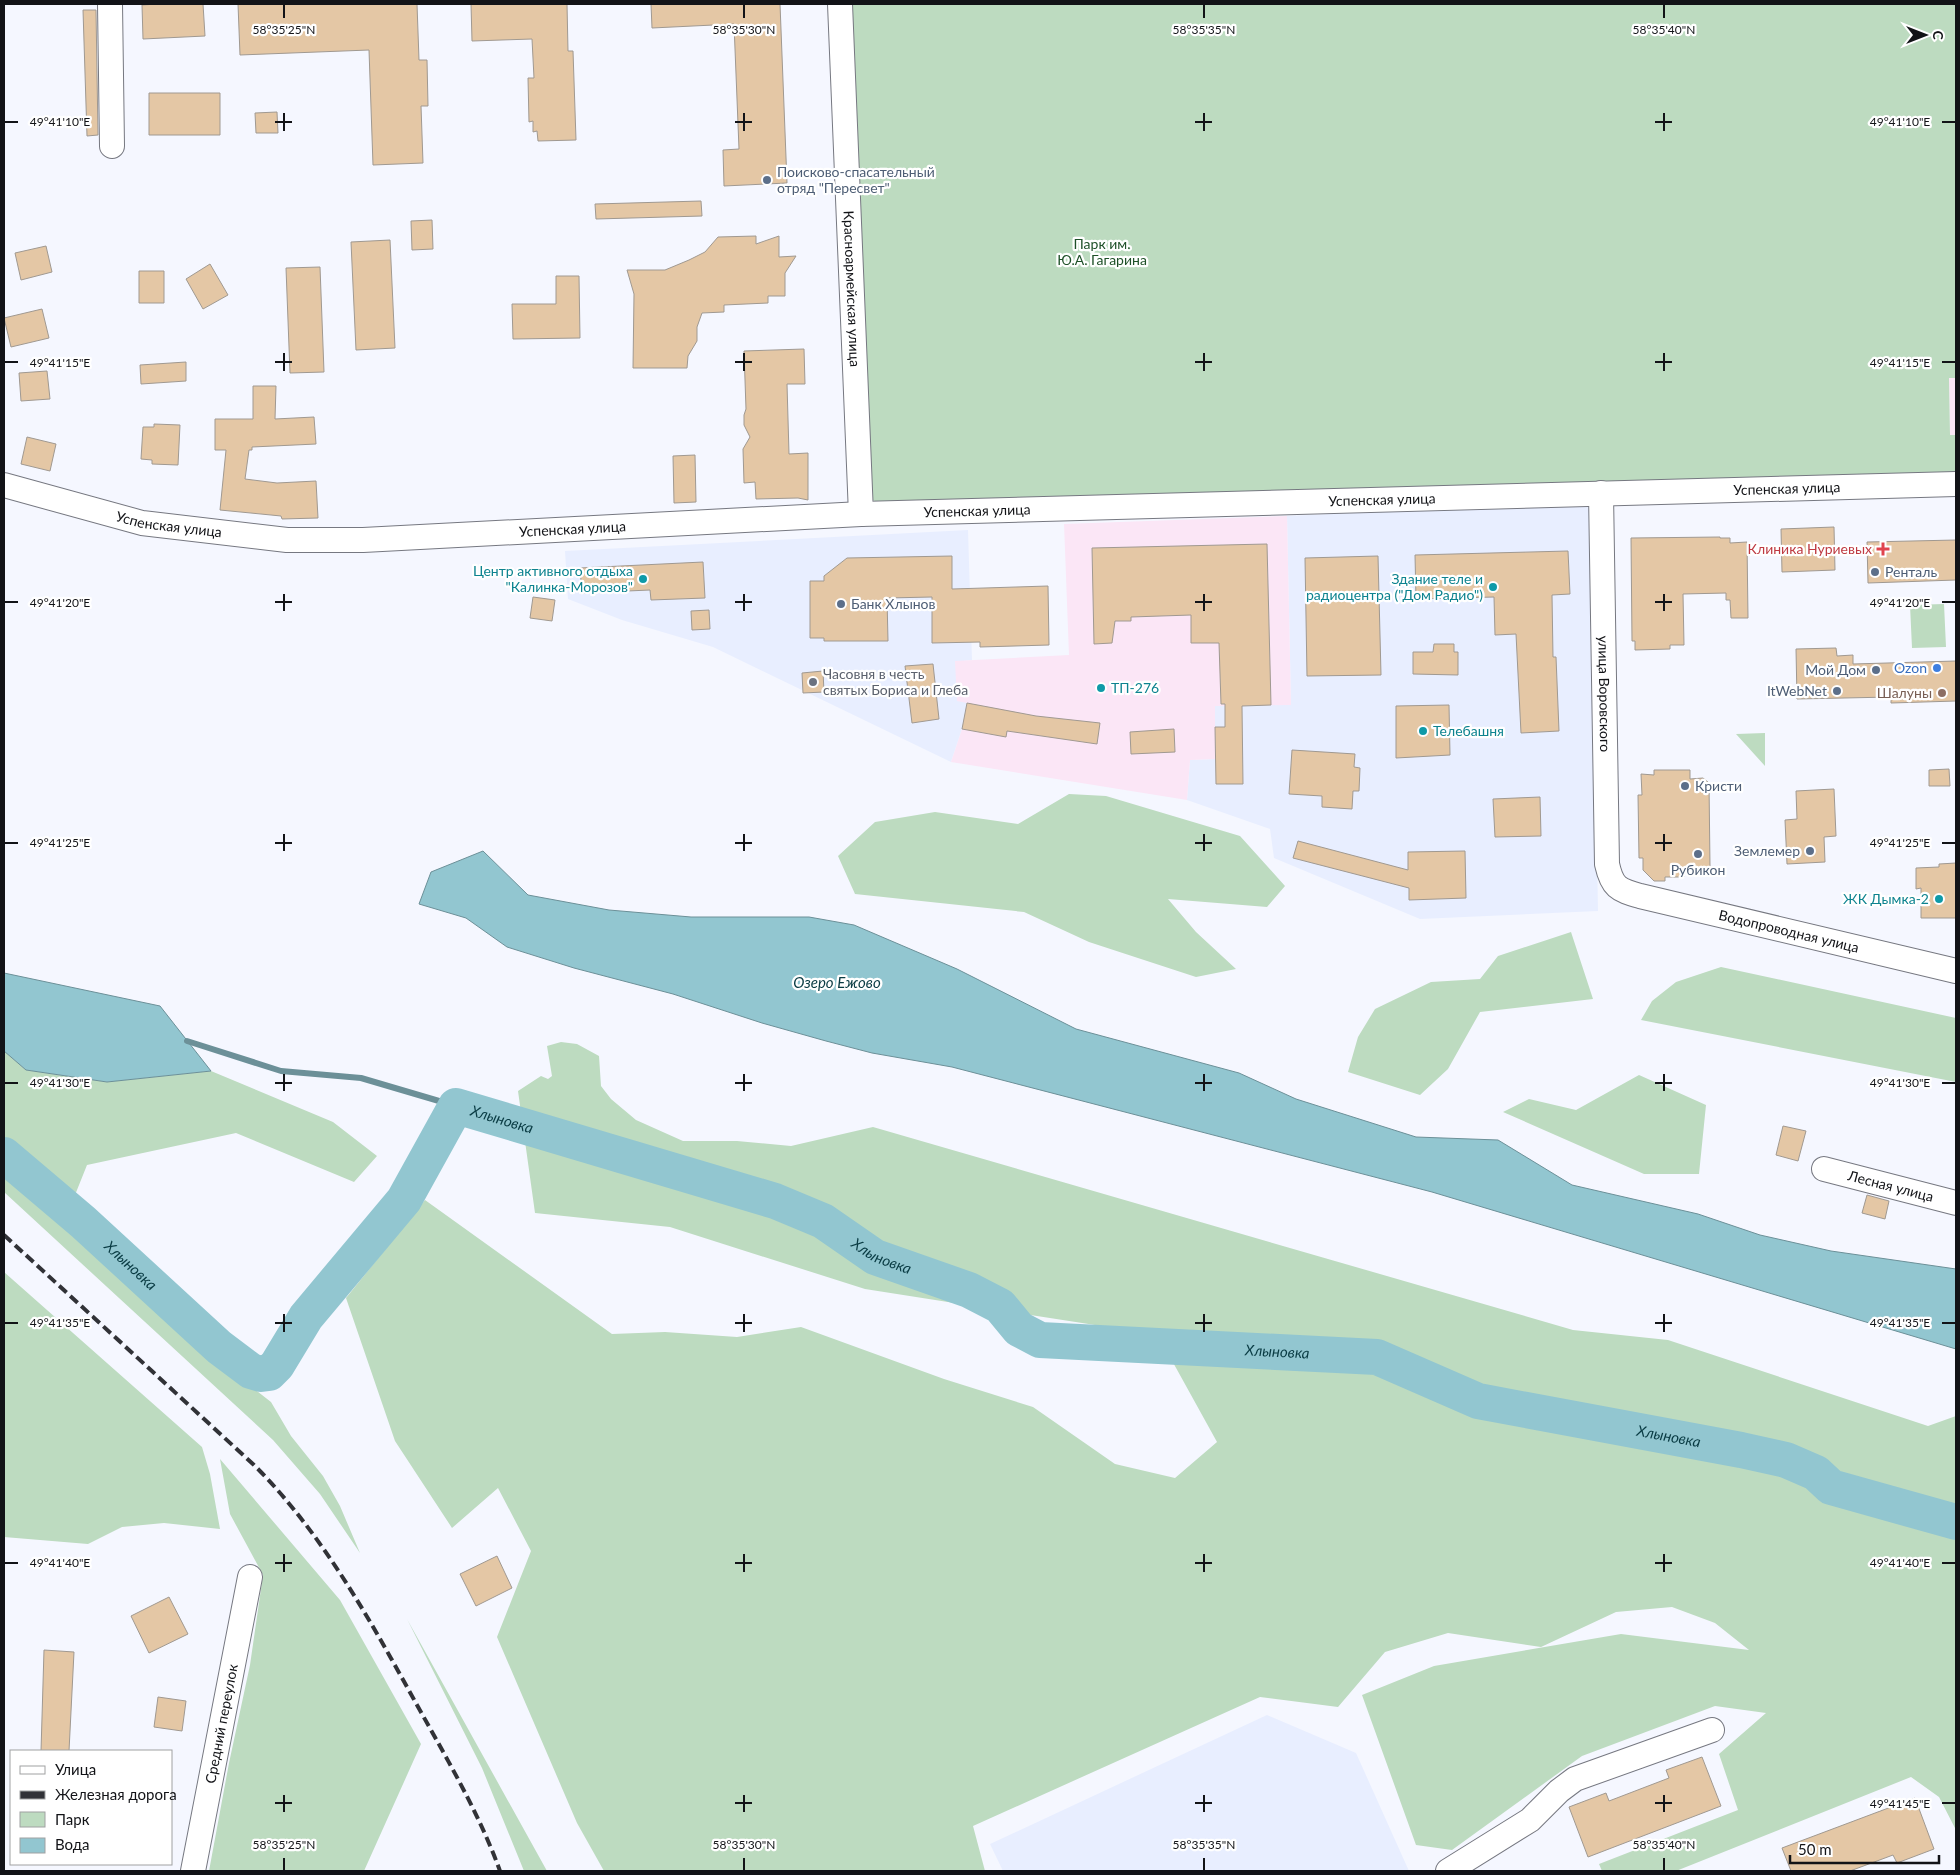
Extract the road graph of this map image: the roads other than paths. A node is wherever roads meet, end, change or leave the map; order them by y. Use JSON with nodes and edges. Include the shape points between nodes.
{"nodes":[{"id":1,"x":110,"y":4,"type":"edge"},
{"id":2,"x":840,"y":4,"type":"edge"},
{"id":3,"x":112,"y":146,"type":"dead end"},
{"id":4,"x":1956,"y":484,"type":"edge"},
{"id":5,"x":4,"y":485,"type":"edge"},
{"id":6,"x":1601,"y":493,"type":"junction"},
{"id":7,"x":861,"y":514,"type":"junction"},
{"id":8,"x":1622,"y":891,"type":"joint"},
{"id":9,"x":1956,"y":971,"type":"edge"},
{"id":10,"x":1824,"y":1169,"type":"dead end"},
{"id":11,"x":1956,"y":1203,"type":"edge"},
{"id":12,"x":250,"y":1577,"type":"dead end"},
{"id":13,"x":1712,"y":1730,"type":"dead end"},
{"id":14,"x":193,"y":1871,"type":"edge"},
{"id":15,"x":1448,"y":1871,"type":"edge"}],
"edges":[{"from":1,"to":3,"type":"street"},
{"from":2,"to":7,"type":"street","name":"Красноармейская улица"},
{"from":4,"to":6,"type":"street","name":"Успенская улица"},
{"from":5,"to":7,"type":"street","name":"Успенская улица","via":[[142,523],[306,541]]},
{"from":6,"to":7,"type":"street","name":"Успенская улица"},
{"from":6,"to":8,"type":"street","name":"улица Воровского","via":[[1607,864],[1611,879]]},
{"from":8,"to":9,"type":"street","name":"Водопроводная улица"},
{"from":10,"to":11,"type":"street","name":"Лесная улица"},
{"from":12,"to":14,"type":"street","name":"Средний переулок"},
{"from":13,"to":15,"type":"street","via":[[1576,1779],[1530,1820]]}]}
